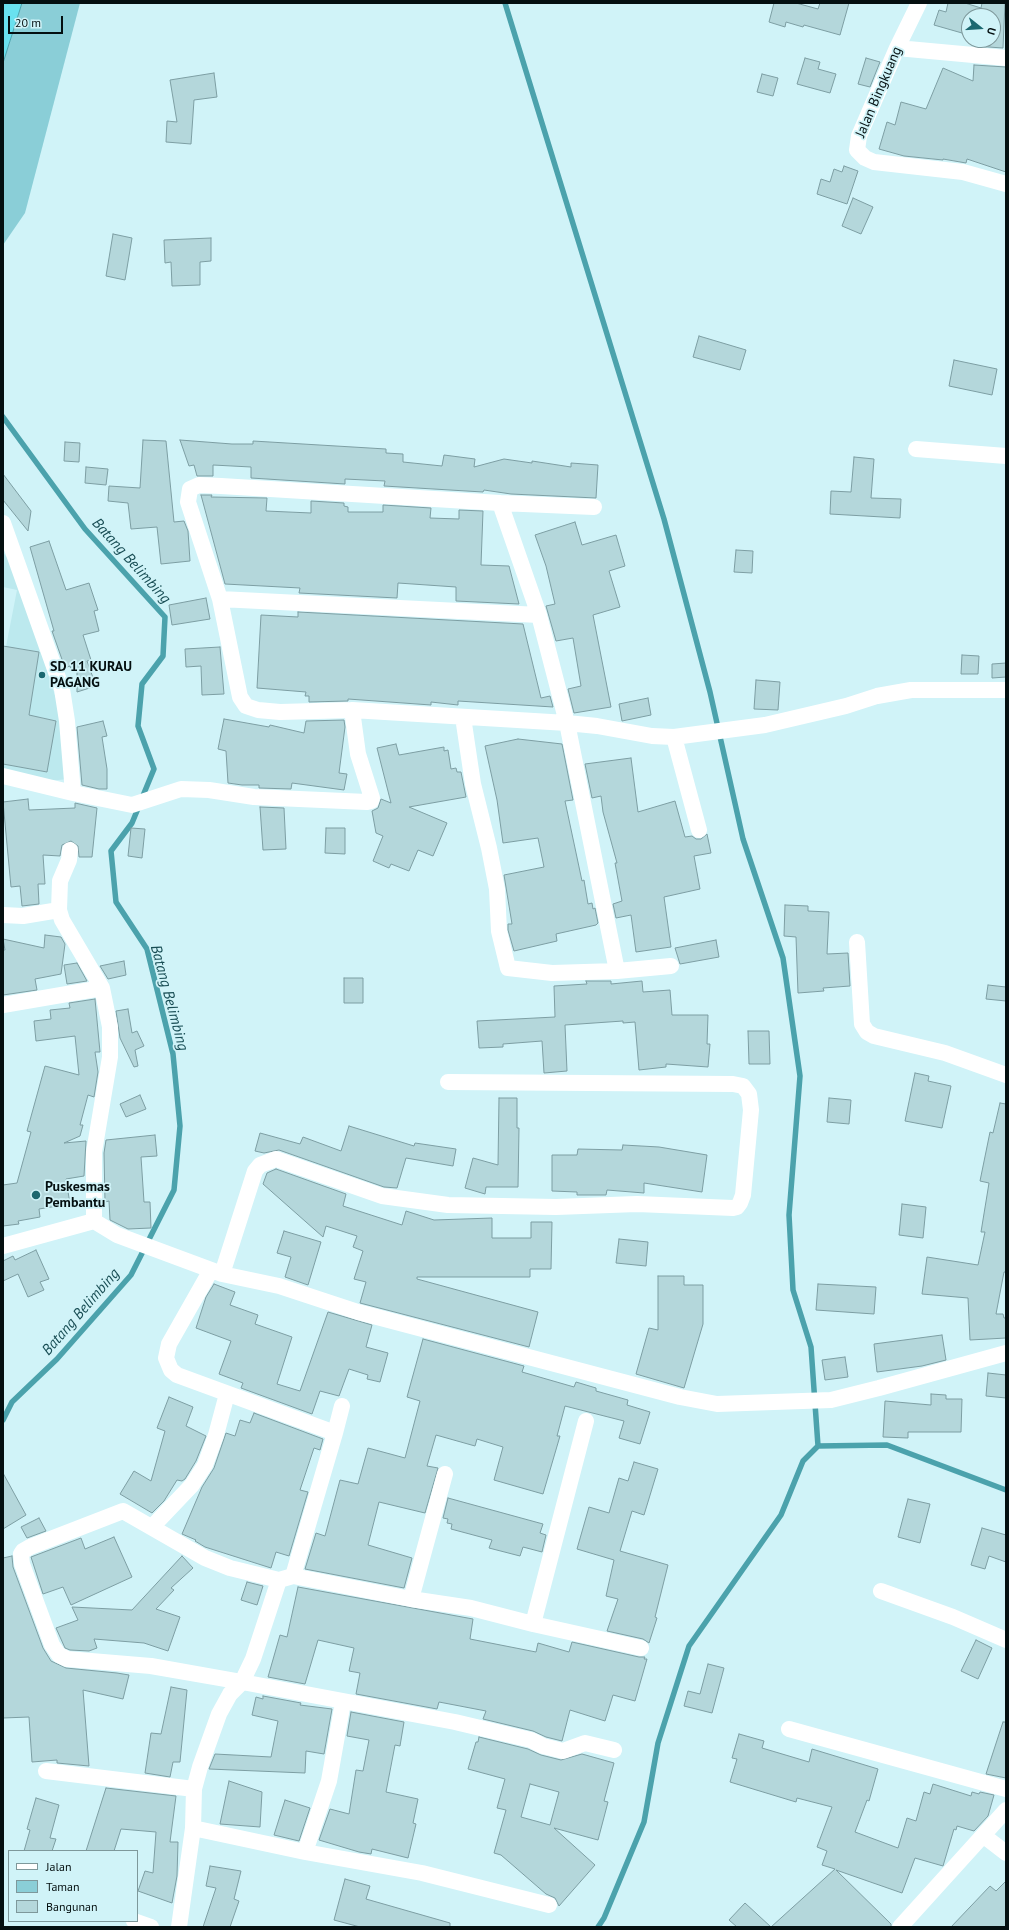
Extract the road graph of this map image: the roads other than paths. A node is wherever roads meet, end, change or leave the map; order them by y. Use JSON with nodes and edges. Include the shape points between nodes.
{"nodes":[{"id":1,"x":920,"y":3,"type":"edge"},
{"id":2,"x":897,"y":48,"type":"junction"},
{"id":3,"x":1006,"y":58,"type":"edge"},
{"id":4,"x":1006,"y":184,"type":"edge"},
{"id":5,"x":916,"y":449,"type":"dead end"},
{"id":6,"x":1006,"y":456,"type":"edge"},
{"id":7,"x":500,"y":503,"type":"junction"},
{"id":8,"x":594,"y":508,"type":"dead end"},
{"id":9,"x":3,"y":523,"type":"edge"},
{"id":10,"x":220,"y":599,"type":"junction"},
{"id":11,"x":539,"y":615,"type":"junction"},
{"id":12,"x":1006,"y":690,"type":"edge"},
{"id":13,"x":352,"y":710,"type":"junction"},
{"id":14,"x":463,"y":717,"type":"junction"},
{"id":15,"x":567,"y":723,"type":"junction"},
{"id":16,"x":674,"y":737,"type":"junction"},
{"id":17,"x":3,"y":776,"type":"edge"},
{"id":18,"x":73,"y":794,"type":"junction"},
{"id":19,"x":699,"y":830,"type":"dead end"},
{"id":20,"x":70,"y":850,"type":"dead end"},
{"id":21,"x":59,"y":910,"type":"junction"},
{"id":22,"x":3,"y":915,"type":"edge"},
{"id":23,"x":857,"y":942,"type":"dead end"},
{"id":24,"x":671,"y":966,"type":"dead end"},
{"id":25,"x":617,"y":971,"type":"junction"},
{"id":26,"x":102,"y":988,"type":"junction"},
{"id":27,"x":3,"y":1005,"type":"edge"},
{"id":28,"x":1006,"y":1075,"type":"edge"},
{"id":29,"x":448,"y":1082,"type":"dead end"},
{"id":30,"x":94,"y":1221,"type":"junction"},
{"id":31,"x":3,"y":1246,"type":"edge"},
{"id":32,"x":216,"y":1272,"type":"junction"},
{"id":33,"x":1006,"y":1353,"type":"edge"},
{"id":34,"x":227,"y":1394,"type":"junction"},
{"id":35,"x":342,"y":1406,"type":"dead end"},
{"id":36,"x":586,"y":1421,"type":"dead end"},
{"id":37,"x":335,"y":1434,"type":"junction"},
{"id":38,"x":445,"y":1474,"type":"dead end"},
{"id":39,"x":153,"y":1526,"type":"junction"},
{"id":40,"x":286,"y":1578,"type":"junction"},
{"id":41,"x":881,"y":1591,"type":"dead end"},
{"id":42,"x":411,"y":1599,"type":"junction"},
{"id":43,"x":533,"y":1624,"type":"junction"},
{"id":44,"x":1006,"y":1640,"type":"edge"},
{"id":45,"x":641,"y":1648,"type":"dead end"},
{"id":46,"x":242,"y":1682,"type":"junction"},
{"id":47,"x":343,"y":1702,"type":"junction"},
{"id":48,"x":789,"y":1729,"type":"dead end"},
{"id":49,"x":614,"y":1750,"type":"dead end"},
{"id":50,"x":46,"y":1771,"type":"dead end"},
{"id":51,"x":194,"y":1789,"type":"junction"},
{"id":52,"x":1006,"y":1789,"type":"edge"},
{"id":53,"x":1006,"y":1810,"type":"edge"},
{"id":54,"x":193,"y":1828,"type":"junction"},
{"id":55,"x":984,"y":1836,"type":"junction"},
{"id":56,"x":305,"y":1852,"type":"junction"},
{"id":57,"x":1006,"y":1853,"type":"edge"},
{"id":58,"x":549,"y":1906,"type":"dead end"},
{"id":59,"x":137,"y":1922,"type":"edge"},
{"id":60,"x":908,"y":1924,"type":"edge"},
{"id":61,"x":151,"y":1927,"type":"edge"},
{"id":62,"x":179,"y":1927,"type":"edge"}],
"edges":[{"from":1,"to":2,"type":"street","name":"Jalan Bingkuang"},
{"from":2,"to":3,"type":"street"},
{"from":2,"to":4,"type":"street","name":"Jalan Bingkuang","via":[[859,136],[859,153],[874,162],[963,172]]},
{"from":5,"to":6,"type":"street"},
{"from":7,"to":8,"type":"street"},
{"from":7,"to":10,"type":"street","via":[[221,486],[193,487],[190,489],[188,502]]},
{"from":7,"to":11,"type":"street"},
{"from":9,"to":18,"type":"street","via":[[62,689]]},
{"from":10,"to":11,"type":"street"},
{"from":10,"to":13,"type":"street","via":[[240,697],[246,706],[280,712]]},
{"from":11,"to":15,"type":"street"},
{"from":12,"to":16,"type":"street","via":[[892,692],[765,725]]},
{"from":13,"to":14,"type":"street"},
{"from":13,"to":18,"type":"street","via":[[358,754],[372,798],[369,802],[254,797],[181,788],[132,805]]},
{"from":14,"to":15,"type":"street"},
{"from":14,"to":25,"type":"street","via":[[472,784],[497,889],[499,931],[508,968],[552,973]]},
{"from":15,"to":16,"type":"street"},
{"from":15,"to":25,"type":"street"},
{"from":16,"to":19,"type":"street"},
{"from":17,"to":18,"type":"street"},
{"from":20,"to":21,"type":"street","via":[[60,881]]},
{"from":21,"to":22,"type":"street","via":[[23,916]]},
{"from":21,"to":26,"type":"street","via":[[62,920]]},
{"from":23,"to":28,"type":"street","via":[[862,1024],[867,1032],[946,1054]]},
{"from":24,"to":25,"type":"street"},
{"from":26,"to":27,"type":"street"},
{"from":26,"to":30,"type":"street","via":[[110,1027],[110,1057],[94,1152]]},
{"from":29,"to":32,"type":"street","via":[[743,1086],[749,1094],[751,1110],[743,1195],[740,1203],[733,1208],[637,1204],[564,1207],[448,1205],[382,1196],[276,1159],[260,1165],[255,1171]]},
{"from":30,"to":31,"type":"street"},
{"from":30,"to":32,"type":"street","via":[[118,1235]]},
{"from":32,"to":33,"type":"street","via":[[279,1286],[358,1312],[680,1397],[717,1404],[831,1400]]},
{"from":32,"to":34,"type":"street","via":[[173,1336],[166,1358],[168,1367],[177,1375]]},
{"from":34,"to":37,"type":"street"},
{"from":34,"to":39,"type":"street","via":[[205,1465],[192,1485]]},
{"from":35,"to":37,"type":"street"},
{"from":36,"to":43,"type":"street"},
{"from":37,"to":40,"type":"street"},
{"from":38,"to":42,"type":"street"},
{"from":39,"to":40,"type":"street","via":[[205,1558],[230,1568]]},
{"from":39,"to":46,"type":"street","via":[[120,1511],[23,1550],[22,1564],[52,1645],[59,1655],[67,1659],[151,1666]]},
{"from":40,"to":42,"type":"street"},
{"from":40,"to":46,"type":"street"},
{"from":41,"to":44,"type":"street","via":[[953,1617]]},
{"from":42,"to":43,"type":"street","via":[[472,1608]]},
{"from":43,"to":45,"type":"street"},
{"from":46,"to":47,"type":"street"},
{"from":46,"to":51,"type":"street","via":[[230,1694],[219,1714]]},
{"from":47,"to":49,"type":"street","via":[[455,1722],[531,1740],[542,1746],[563,1751],[584,1743]]},
{"from":47,"to":56,"type":"street","via":[[329,1781]]},
{"from":48,"to":52,"type":"street"},
{"from":50,"to":51,"type":"street"},
{"from":51,"to":54,"type":"street"},
{"from":53,"to":55,"type":"street"},
{"from":54,"to":56,"type":"street"},
{"from":54,"to":62,"type":"street"},
{"from":55,"to":57,"type":"street"},
{"from":55,"to":60,"type":"street"},
{"from":56,"to":58,"type":"street","via":[[451,1879]]},
{"from":59,"to":61,"type":"street"}]}
